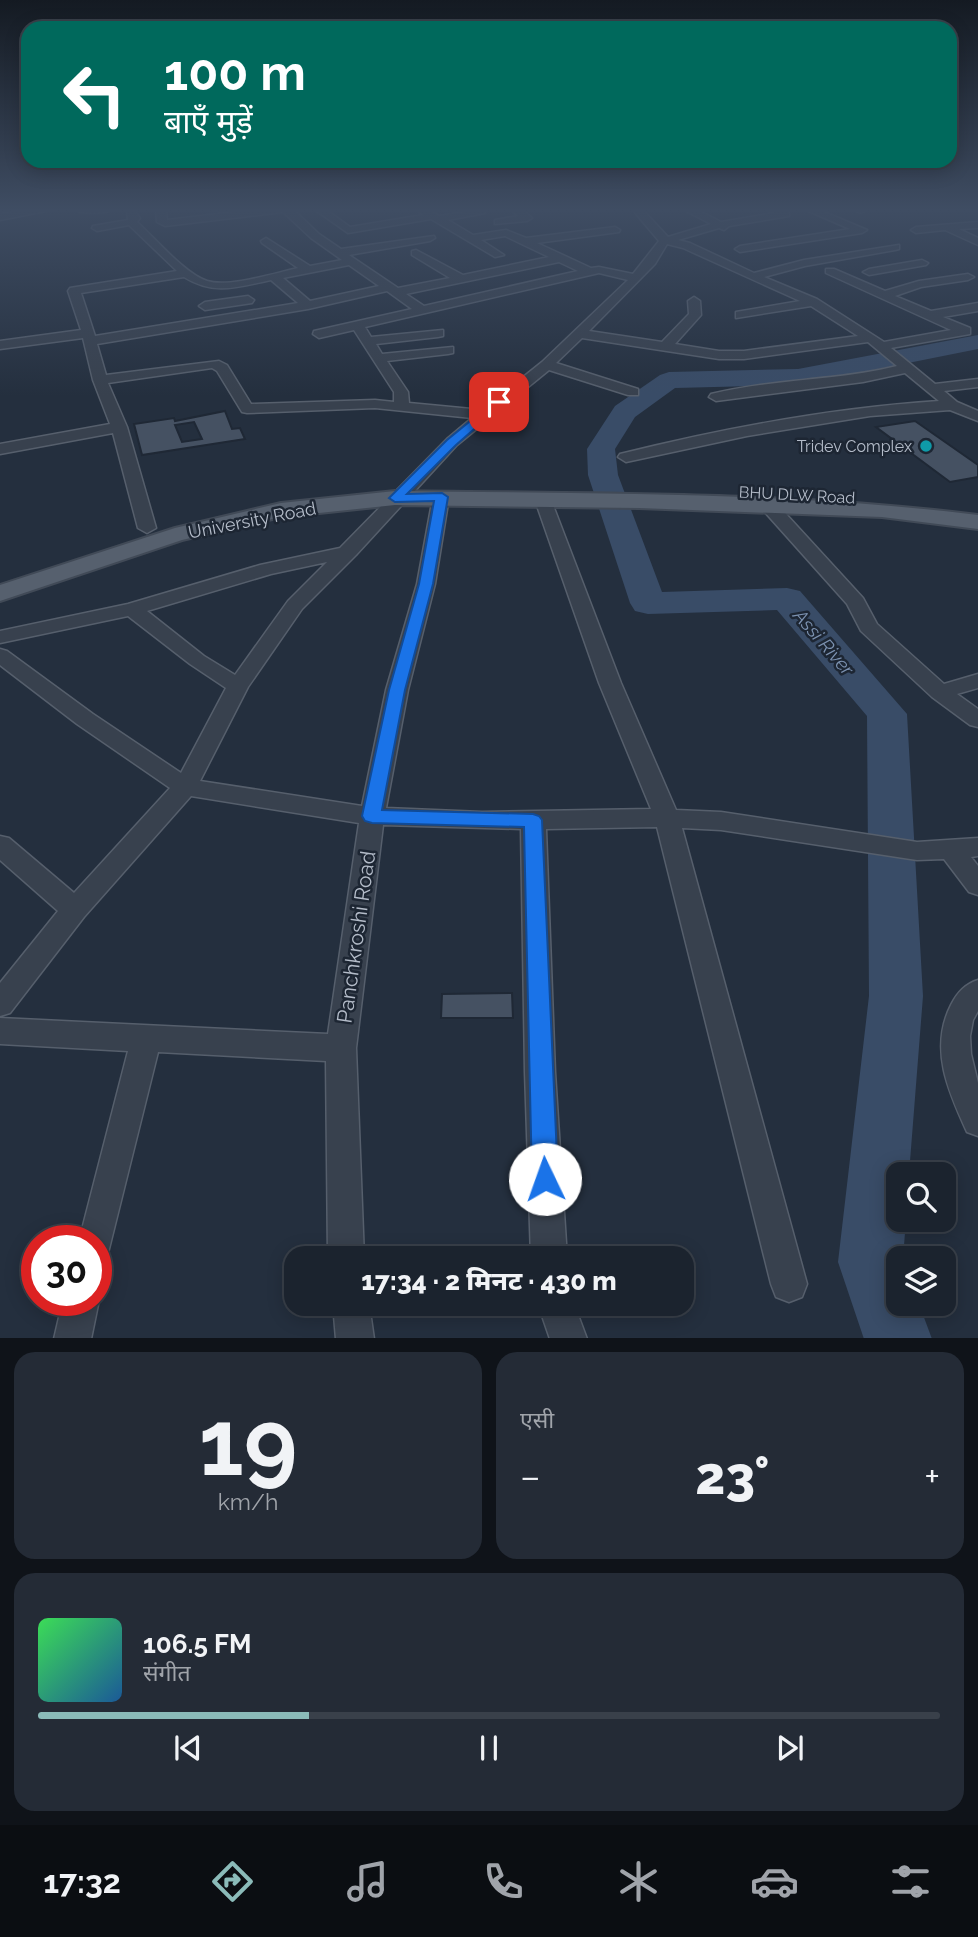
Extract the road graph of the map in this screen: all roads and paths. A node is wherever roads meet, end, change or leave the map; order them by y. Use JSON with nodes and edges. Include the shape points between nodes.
{"nodes":[{"id":1,"x":302,"y":271,"type":"edge"},
{"id":2,"x":366,"y":271,"type":"edge"},
{"id":3,"x":448,"y":271,"type":"edge"},
{"id":4,"x":500,"y":271,"type":"edge"},
{"id":5,"x":594,"y":271,"type":"edge"},
{"id":6,"x":611,"y":271,"type":"edge"},
{"id":7,"x":642,"y":271,"type":"edge"},
{"id":8,"x":741,"y":271,"type":"edge"},
{"id":9,"x":787,"y":271,"type":"edge"},
{"id":10,"x":845,"y":271,"type":"edge"},
{"id":11,"x":867,"y":271,"type":"edge"},
{"id":12,"x":590,"y":272,"type":"joint"},
{"id":13,"x":186,"y":273,"type":"joint"},
{"id":14,"x":274,"y":277,"type":"junction"},
{"id":15,"x":753,"y":277,"type":"junction"},
{"id":16,"x":968,"y":277,"type":"dead end"},
{"id":17,"x":636,"y":278,"type":"junction"},
{"id":18,"x":884,"y":278,"type":"dead end"},
{"id":19,"x":461,"y":279,"type":"junction"},
{"id":20,"x":212,"y":286,"type":"junction"},
{"id":21,"x":953,"y":289,"type":"dead end"},
{"id":22,"x":393,"y":290,"type":"junction"},
{"id":23,"x":885,"y":295,"type":"junction"},
{"id":24,"x":978,"y":299,"type":"edge"},
{"id":25,"x":248,"y":300,"type":"dead end"},
{"id":26,"x":694,"y":302,"type":"dead end"},
{"id":27,"x":813,"y":302,"type":"junction"},
{"id":28,"x":224,"y":303,"type":"junction"},
{"id":29,"x":308,"y":305,"type":"junction"},
{"id":30,"x":205,"y":306,"type":"dead end"},
{"id":31,"x":978,"y":307,"type":"edge"},
{"id":32,"x":424,"y":312,"type":"junction"},
{"id":33,"x":740,"y":315,"type":"dead end"},
{"id":34,"x":930,"y":315,"type":"junction"},
{"id":35,"x":358,"y":327,"type":"junction"},
{"id":36,"x":438,"y":333,"type":"dead end"},
{"id":37,"x":577,"y":333,"type":"junction"},
{"id":38,"x":319,"y":334,"type":"dead end"},
{"id":39,"x":89,"y":337,"type":"junction"},
{"id":40,"x":368,"y":341,"type":"junction"},
{"id":41,"x":0,"y":345,"type":"edge"},
{"id":42,"x":881,"y":345,"type":"junction"},
{"id":43,"x":665,"y":347,"type":"junction"},
{"id":44,"x":448,"y":350,"type":"dead end"},
{"id":45,"x":380,"y":358,"type":"junction"},
{"id":46,"x":547,"y":365,"type":"junction"},
{"id":47,"x":907,"y":365,"type":"junction"},
{"id":48,"x":100,"y":380,"type":"junction"},
{"id":49,"x":978,"y":383,"type":"edge"},
{"id":50,"x":933,"y":388,"type":"junction"},
{"id":51,"x":633,"y":392,"type":"dead end"},
{"id":52,"x":716,"y":397,"type":"dead end"},
{"id":53,"x":952,"y":405,"type":"junction"},
{"id":54,"x":402,"y":406,"type":"junction"},
{"id":55,"x":483,"y":415,"type":"junction"},
{"id":56,"x":978,"y":417,"type":"edge"},
{"id":57,"x":119,"y":427,"type":"junction"},
{"id":58,"x":0,"y":449,"type":"edge"},
{"id":59,"x":626,"y":457,"type":"dead end"},
{"id":60,"x":402,"y":492,"type":"junction"},
{"id":61,"x":560,"y":496,"type":"junction"},
{"id":62,"x":442,"y":497,"type":"junction"},
{"id":63,"x":639,"y":501,"type":"joint"},
{"id":64,"x":769,"y":506,"type":"junction"},
{"id":65,"x":978,"y":510,"type":"edge"},
{"id":66,"x":978,"y":522,"type":"edge"},
{"id":67,"x":147,"y":528,"type":"junction"},
{"id":68,"x":350,"y":551,"type":"junction"},
{"id":69,"x":0,"y":577,"type":"edge"},
{"id":70,"x":0,"y":593,"type":"edge"},
{"id":71,"x":132,"y":609,"type":"junction"},
{"id":72,"x":0,"y":637,"type":"edge"},
{"id":73,"x":0,"y":655,"type":"edge"},
{"id":74,"x":978,"y":681,"type":"edge"},
{"id":75,"x":238,"y":685,"type":"junction"},
{"id":76,"x":940,"y":692,"type":"junction"},
{"id":77,"x":978,"y":720,"type":"edge"},
{"id":78,"x":185,"y":787,"type":"junction"},
{"id":79,"x":372,"y":816,"type":"junction"},
{"id":80,"x":667,"y":818,"type":"junction"},
{"id":81,"x":533,"y":820,"type":"junction"},
{"id":82,"x":0,"y":845,"type":"edge"},
{"id":83,"x":978,"y":847,"type":"edge"},
{"id":84,"x":952,"y":850,"type":"junction"},
{"id":85,"x":978,"y":885,"type":"edge"},
{"id":86,"x":75,"y":911,"type":"junction"},
{"id":87,"x":978,"y":992,"type":"edge"},
{"id":88,"x":0,"y":1004,"type":"edge"},
{"id":89,"x":0,"y":1031,"type":"edge"},
{"id":90,"x":146,"y":1038,"type":"junction"},
{"id":91,"x":341,"y":1048,"type":"junction"},
{"id":92,"x":978,"y":1121,"type":"edge"},
{"id":93,"x":100,"y":1225,"type":"edge"},
{"id":94,"x":346,"y":1246,"type":"edge"},
{"id":95,"x":548,"y":1246,"type":"edge"},
{"id":96,"x":789,"y":1284,"type":"dead end"},
{"id":97,"x":77,"y":1316,"type":"edge"},
{"id":98,"x":352,"y":1316,"type":"edge"},
{"id":99,"x":560,"y":1316,"type":"edge"},
{"id":100,"x":72,"y":1338,"type":"edge"},
{"id":101,"x":355,"y":1338,"type":"edge"},
{"id":102,"x":569,"y":1338,"type":"edge"}],
"edges":[{"from":1,"to":14,"type":"street"},
{"from":2,"to":22,"type":"street"},
{"from":3,"to":19,"type":"street"},
{"from":4,"to":19,"type":"street"},
{"from":5,"to":12,"type":"street"},
{"from":6,"to":17,"type":"street"},
{"from":7,"to":17,"type":"street"},
{"from":8,"to":15,"type":"street"},
{"from":9,"to":15,"type":"street"},
{"from":10,"to":23,"type":"street"},
{"from":11,"to":18,"type":"street"},
{"from":12,"to":32,"type":"street"},
{"from":13,"to":20,"type":"street"},
{"from":13,"to":39,"type":"street","via":[[76,289],[73,293]]},
{"from":14,"to":20,"type":"street"},
{"from":14,"to":29,"type":"street"},
{"from":15,"to":27,"type":"street"},
{"from":16,"to":23,"type":"street","via":[[919,284]]},
{"from":17,"to":37,"type":"street"},
{"from":19,"to":22,"type":"street"},
{"from":20,"to":28,"type":"street"},
{"from":21,"to":24,"type":"street"},
{"from":22,"to":29,"type":"street"},
{"from":22,"to":32,"type":"street"},
{"from":23,"to":34,"type":"street"},
{"from":25,"to":28,"type":"street"},
{"from":26,"to":43,"type":"street","via":[[695,315]]},
{"from":27,"to":33,"type":"street"},
{"from":27,"to":42,"type":"street"},
{"from":28,"to":30,"type":"street"},
{"from":29,"to":39,"type":"street"},
{"from":31,"to":34,"type":"street"},
{"from":32,"to":35,"type":"street"},
{"from":34,"to":42,"type":"street","via":[[965,331]]},
{"from":35,"to":38,"type":"street"},
{"from":35,"to":40,"type":"street"},
{"from":36,"to":40,"type":"street"},
{"from":37,"to":43,"type":"street"},
{"from":37,"to":46,"type":"street"},
{"from":39,"to":41,"type":"street"},
{"from":39,"to":48,"type":"street"},
{"from":40,"to":45,"type":"street"},
{"from":42,"to":43,"type":"street","via":[[744,355]]},
{"from":42,"to":47,"type":"street"},
{"from":44,"to":45,"type":"street"},
{"from":45,"to":54,"type":"street","via":[[401,392]]},
{"from":46,"to":51,"type":"street"},
{"from":46,"to":55,"type":"street"},
{"from":47,"to":50,"type":"street"},
{"from":47,"to":52,"type":"street","via":[[864,378]]},
{"from":48,"to":54,"type":"street","via":[[214,364],[222,368],[247,409]]},
{"from":48,"to":57,"type":"street"},
{"from":49,"to":50,"type":"street"},
{"from":50,"to":53,"type":"street"},
{"from":53,"to":56,"type":"street"},
{"from":53,"to":59,"type":"street","via":[[774,426]]},
{"from":54,"to":55,"type":"street"},
{"from":55,"to":60,"type":"street"},
{"from":57,"to":58,"type":"street"},
{"from":57,"to":67,"type":"street"},
{"from":60,"to":61,"type":"main road"},
{"from":60,"to":62,"type":"main road","name":"University Road"},
{"from":60,"to":67,"type":"main road","via":[[304,497]]},
{"from":60,"to":68,"type":"street"},
{"from":60,"to":70,"type":"main road","name":"University Road","via":[[281,510],[202,529]]},
{"from":61,"to":62,"type":"main road","name":"University Road"},
{"from":61,"to":63,"type":"main road","name":"University Road"},
{"from":61,"to":65,"type":"main road","name":"BHU DLW Road","via":[[616,489],[783,492]]},
{"from":61,"to":80,"type":"street","via":[[610,684]]},
{"from":62,"to":79,"type":"street","name":"Panchkroshi Road"},
{"from":63,"to":64,"type":"main road","name":"BHU DLW Road"},
{"from":64,"to":66,"type":"main road","name":"BHU DLW Road","via":[[882,510]]},
{"from":64,"to":76,"type":"street","via":[[856,602],[868,627]]},
{"from":67,"to":69,"type":"main road"},
{"from":68,"to":71,"type":"street","via":[[267,569]]},
{"from":68,"to":75,"type":"street","via":[[295,605]]},
{"from":71,"to":72,"type":"street"},
{"from":71,"to":75,"type":"street","via":[[197,660]]},
{"from":73,"to":78,"type":"street"},
{"from":74,"to":76,"type":"street"},
{"from":75,"to":78,"type":"street"},
{"from":76,"to":77,"type":"street"},
{"from":78,"to":79,"type":"street"},
{"from":78,"to":86,"type":"street"},
{"from":79,"to":81,"type":"street"},
{"from":79,"to":91,"type":"street","name":"Panchkroshi Road"},
{"from":80,"to":81,"type":"street"},
{"from":80,"to":84,"type":"street","via":[[721,821],[917,851]]},
{"from":80,"to":96,"type":"street"},
{"from":81,"to":95,"type":"street"},
{"from":82,"to":86,"type":"street"},
{"from":83,"to":84,"type":"street"},
{"from":84,"to":85,"type":"street"},
{"from":86,"to":88,"type":"street"},
{"from":87,"to":92,"type":"street","via":[[958,1019],[954,1048]]},
{"from":89,"to":90,"type":"street"},
{"from":90,"to":91,"type":"street"},
{"from":90,"to":93,"type":"street"},
{"from":91,"to":94,"type":"street","name":"Panchkroshi Road"},
{"from":97,"to":100,"type":"street"},
{"from":98,"to":101,"type":"street"},
{"from":99,"to":102,"type":"street"}]}
